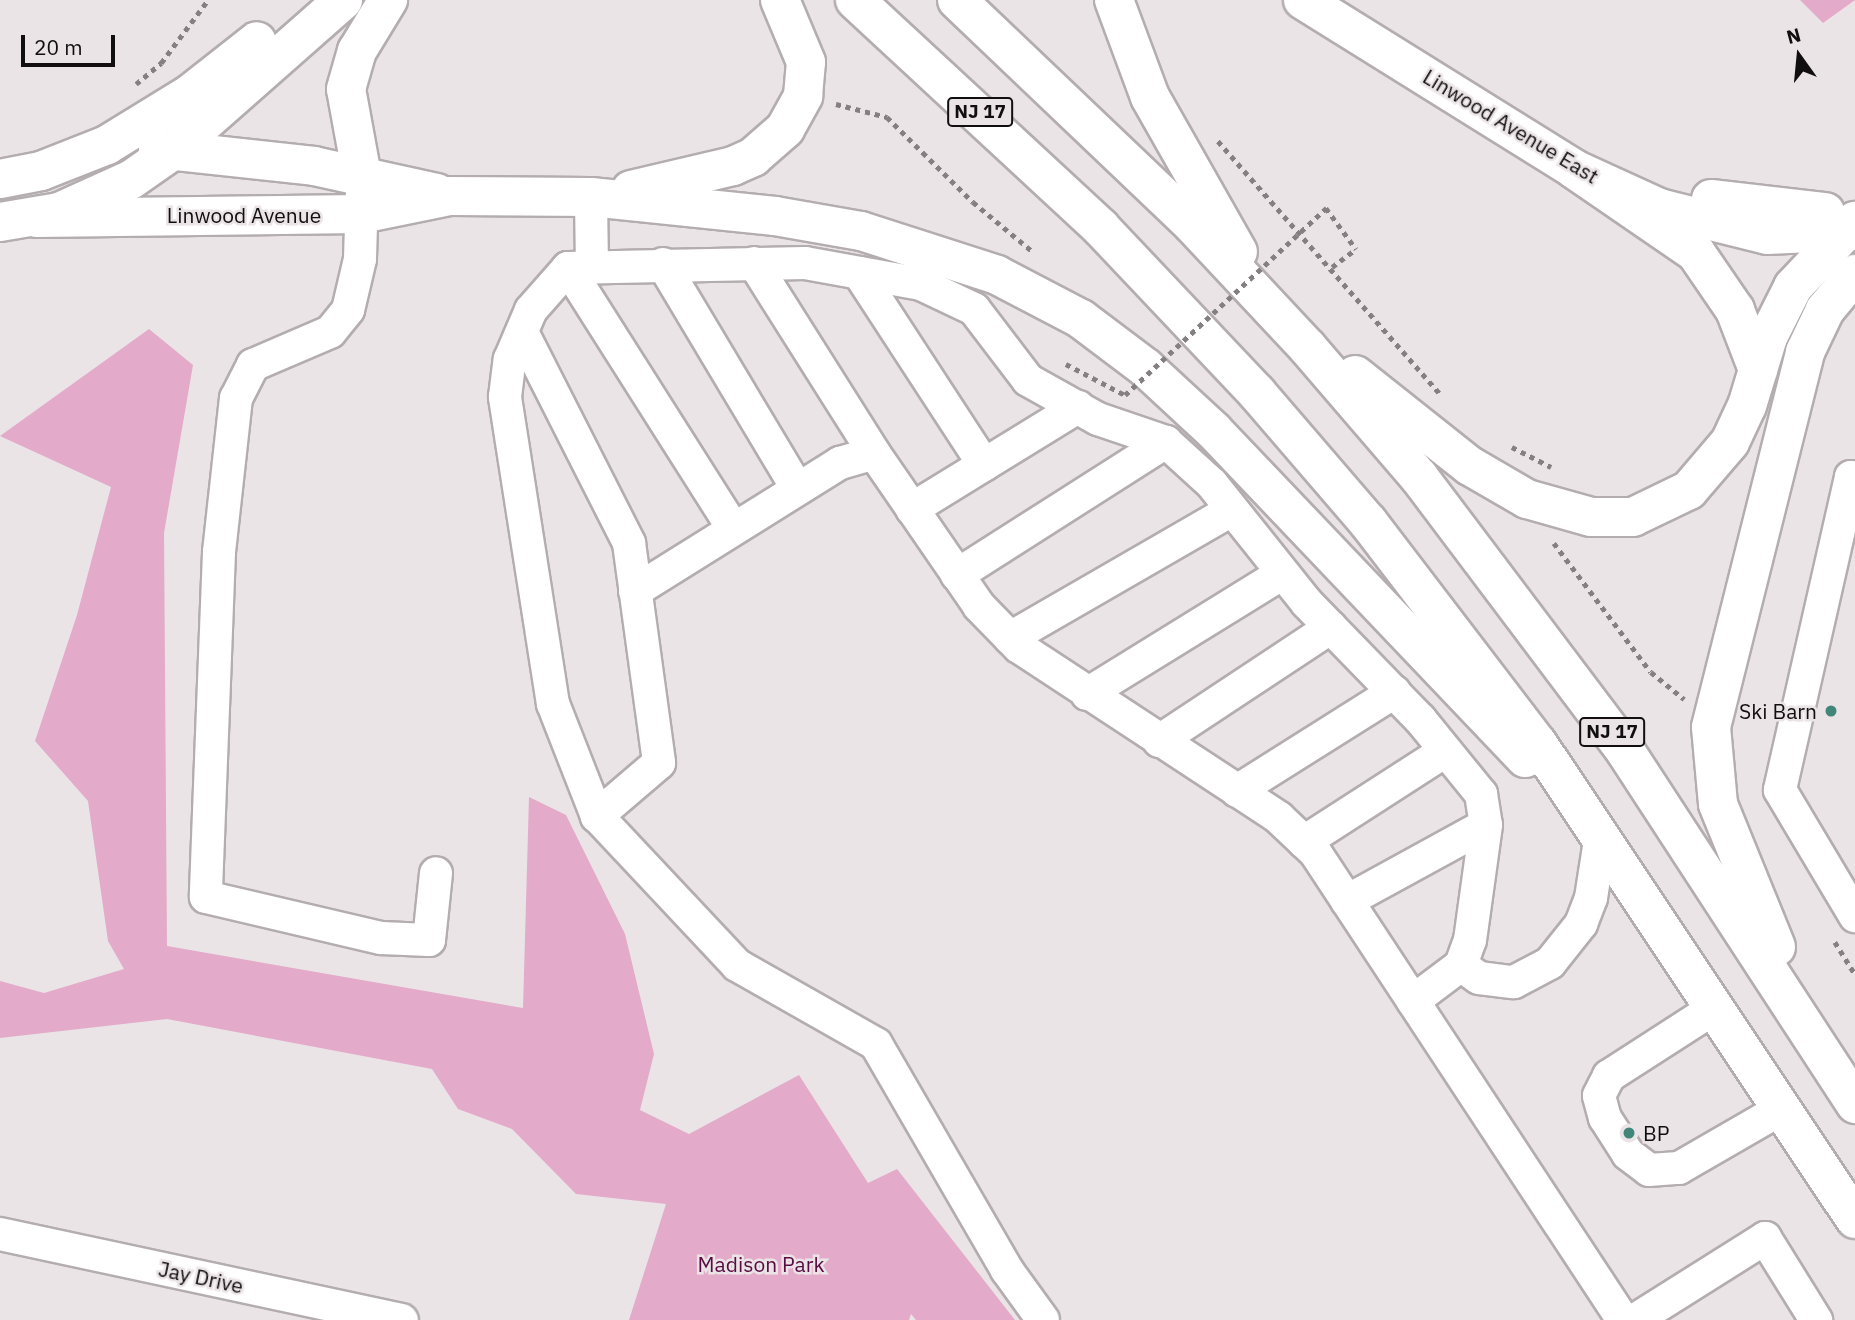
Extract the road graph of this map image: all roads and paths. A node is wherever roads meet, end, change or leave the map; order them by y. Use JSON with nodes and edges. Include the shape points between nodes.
{"nodes":[{"id":1,"x":208,"y":0,"type":"edge"},
{"id":2,"x":308,"y":0,"type":"edge"},
{"id":3,"x":343,"y":0,"type":"edge"},
{"id":4,"x":388,"y":0,"type":"edge"},
{"id":5,"x":780,"y":0,"type":"edge"},
{"id":6,"x":855,"y":0,"type":"edge"},
{"id":7,"x":957,"y":0,"type":"edge"},
{"id":8,"x":1114,"y":0,"type":"edge"},
{"id":9,"x":1303,"y":0,"type":"edge"},
{"id":10,"x":1353,"y":0,"type":"edge"},
{"id":11,"x":129,"y":89,"type":"dead end"},
{"id":12,"x":803,"y":96,"type":"junction"},
{"id":13,"x":107,"y":145,"type":"junction"},
{"id":14,"x":172,"y":151,"type":"junction"},
{"id":15,"x":1574,"y":169,"type":"junction"},
{"id":16,"x":362,"y":176,"type":"junction"},
{"id":17,"x":0,"y":179,"type":"edge"},
{"id":18,"x":450,"y":196,"type":"junction"},
{"id":19,"x":592,"y":197,"type":"junction"},
{"id":20,"x":362,"y":214,"type":"junction"},
{"id":21,"x":37,"y":218,"type":"junction"},
{"id":22,"x":0,"y":222,"type":"edge"},
{"id":23,"x":1852,"y":225,"type":"edge"},
{"id":24,"x":1041,"y":258,"type":"dead end"},
{"id":25,"x":754,"y":263,"type":"junction"},
{"id":26,"x":663,"y":264,"type":"junction"},
{"id":27,"x":580,"y":267,"type":"junction"},
{"id":28,"x":1332,"y":267,"type":"dead end"},
{"id":29,"x":859,"y":273,"type":"junction"},
{"id":30,"x":1855,"y":274,"type":"edge"},
{"id":31,"x":1269,"y":306,"type":"junction"},
{"id":32,"x":522,"y":332,"type":"junction"},
{"id":33,"x":1056,"y":358,"type":"dead end"},
{"id":34,"x":1758,"y":370,"type":"junction"},
{"id":35,"x":1078,"y":407,"type":"junction"},
{"id":36,"x":1166,"y":442,"type":"junction"},
{"id":37,"x":874,"y":453,"type":"junction"},
{"id":38,"x":984,"y":465,"type":"junction"},
{"id":39,"x":1855,"y":485,"type":"edge"},
{"id":40,"x":797,"y":488,"type":"junction"},
{"id":41,"x":912,"y":509,"type":"junction"},
{"id":42,"x":1232,"y":510,"type":"junction"},
{"id":43,"x":732,"y":526,"type":"junction"},
{"id":44,"x":1283,"y":573,"type":"junction"},
{"id":45,"x":957,"y":575,"type":"junction"},
{"id":46,"x":635,"y":591,"type":"junction"},
{"id":47,"x":1331,"y":627,"type":"junction"},
{"id":48,"x":1010,"y":638,"type":"junction"},
{"id":49,"x":1394,"y":692,"type":"junction"},
{"id":50,"x":1087,"y":694,"type":"junction"},
{"id":51,"x":1159,"y":741,"type":"junction"},
{"id":52,"x":1444,"y":751,"type":"junction"},
{"id":53,"x":1237,"y":791,"type":"junction"},
{"id":54,"x":597,"y":816,"type":"junction"},
{"id":55,"x":1486,"y":825,"type":"junction"},
{"id":56,"x":1601,"y":834,"type":"junction"},
{"id":57,"x":1304,"y":842,"type":"junction"},
{"id":58,"x":436,"y":873,"type":"dead end"},
{"id":59,"x":1347,"y":901,"type":"junction"},
{"id":60,"x":1855,"y":916,"type":"edge"},
{"id":61,"x":1461,"y":965,"type":"junction"},
{"id":62,"x":1413,"y":1002,"type":"junction"},
{"id":63,"x":1713,"y":1009,"type":"junction"},
{"id":64,"x":1818,"y":1045,"type":"junction"},
{"id":65,"x":1850,"y":1085,"type":"edge"},
{"id":66,"x":1781,"y":1110,"type":"junction"},
{"id":67,"x":1855,"y":1219,"type":"edge"},
{"id":68,"x":0,"y":1234,"type":"edge"},
{"id":69,"x":402,"y":1320,"type":"edge"},
{"id":70,"x":1043,"y":1320,"type":"edge"},
{"id":71,"x":1623,"y":1320,"type":"edge"},
{"id":72,"x":1635,"y":1320,"type":"edge"},
{"id":73,"x":1816,"y":1320,"type":"edge"}],
"edges":[{"from":1,"to":11,"type":"path","via":[[161,63]]},
{"from":2,"to":13,"type":"main road","via":[[190,94]]},
{"from":3,"to":14,"type":"main road"},
{"from":4,"to":16,"type":"main road","via":[[357,51],[346,89]]},
{"from":5,"to":12,"type":"main road","via":[[806,62]]},
{"from":6,"to":56,"type":"main road","number":"NJ 17","via":[[1092,218],[1257,393],[1438,609]]},
{"from":7,"to":31,"type":"main road","number":"NJ 17","via":[[1112,144]]},
{"from":8,"to":31,"type":"main road","via":[[1150,97]]},
{"from":9,"to":15,"type":"main road","name":"Linwood Avenue East"},
{"from":10,"to":23,"type":"main road","name":"Linwood Avenue East","via":[[1589,146],[1654,181],[1713,200]]},
{"from":12,"to":19,"type":"main road","via":[[785,129],[753,157],[689,180]]},
{"from":12,"to":24,"type":"path","via":[[887,117],[973,202]]},
{"from":13,"to":14,"type":"main road","name":"Linwood Avenue"},
{"from":13,"to":17,"type":"main road","via":[[41,171]]},
{"from":14,"to":16,"type":"main road","name":"Linwood Avenue","via":[[291,163]]},
{"from":14,"to":21,"type":"main road","via":[[106,193]]},
{"from":15,"to":23,"type":"main road","name":"Linwood Avenue East","via":[[1659,208],[1711,224],[1767,235]]},
{"from":15,"to":34,"type":"main road","via":[[1696,253],[1725,290]]},
{"from":16,"to":18,"type":"main road","name":"Linwood Avenue"},
{"from":16,"to":20,"type":"street"},
{"from":18,"to":19,"type":"main road","name":"Linwood Avenue"},
{"from":18,"to":20,"type":"main road","name":"Linwood Avenue"},
{"from":19,"to":27,"type":"street"},
{"from":19,"to":56,"type":"main road","via":[[775,216],[861,231],[997,275],[1080,319],[1146,368],[1213,430],[1431,665]]},
{"from":20,"to":21,"type":"main road","name":"Linwood Avenue"},
{"from":20,"to":58,"type":"street","via":[[355,295],[340,323],[319,338],[253,365],[236,398],[219,552],[206,897],[382,938],[429,940]]},
{"from":21,"to":22,"type":"main road"},
{"from":23,"to":34,"type":"main road","via":[[1793,288],[1768,337]]},
{"from":25,"to":26,"type":"street"},
{"from":25,"to":29,"type":"street","via":[[806,263]]},
{"from":25,"to":37,"type":"street"},
{"from":26,"to":27,"type":"street"},
{"from":26,"to":40,"type":"street"},
{"from":27,"to":32,"type":"street","via":[[531,310]]},
{"from":27,"to":43,"type":"street"},
{"from":28,"to":33,"type":"path","bridge":true,"via":[[1356,249],[1326,208],[1125,395]]},
{"from":29,"to":35,"type":"street","via":[[921,284],[974,309],[1028,380]]},
{"from":29,"to":38,"type":"street"},
{"from":30,"to":64,"type":"main road","via":[[1825,310],[1805,352],[1711,727],[1718,804]]},
{"from":31,"to":34,"type":"main road","via":[[1470,466],[1527,499],[1591,517],[1633,516],[1689,489],[1730,442]]},
{"from":31,"to":64,"type":"main road","number":"NJ 17","via":[[1392,445],[1523,610],[1656,796]]},
{"from":32,"to":46,"type":"street","via":[[629,543]]},
{"from":32,"to":54,"type":"street","via":[[510,359],[505,397],[551,690]]},
{"from":35,"to":36,"type":"street"},
{"from":35,"to":38,"type":"street"},
{"from":36,"to":42,"type":"street","via":[[1212,484]]},
{"from":36,"to":45,"type":"street"},
{"from":37,"to":40,"type":"street","via":[[839,463]]},
{"from":37,"to":41,"type":"street"},
{"from":38,"to":41,"type":"street"},
{"from":39,"to":60,"type":"street","via":[[1851,477],[1780,790]]},
{"from":40,"to":43,"type":"street"},
{"from":41,"to":45,"type":"street"},
{"from":42,"to":44,"type":"street"},
{"from":42,"to":48,"type":"street"},
{"from":43,"to":46,"type":"street"},
{"from":44,"to":47,"type":"street"},
{"from":44,"to":50,"type":"street"},
{"from":45,"to":48,"type":"street"},
{"from":46,"to":54,"type":"street","via":[[659,763]]},
{"from":47,"to":49,"type":"street"},
{"from":47,"to":51,"type":"street"},
{"from":48,"to":50,"type":"street"},
{"from":49,"to":52,"type":"street"},
{"from":49,"to":53,"type":"street"},
{"from":50,"to":51,"type":"street"},
{"from":51,"to":53,"type":"street"},
{"from":52,"to":55,"type":"street","via":[[1480,794]]},
{"from":52,"to":57,"type":"street"},
{"from":53,"to":57,"type":"street","via":[[1279,818]]},
{"from":54,"to":70,"type":"street","via":[[737,965],[876,1044],[1007,1270]]},
{"from":55,"to":59,"type":"street"},
{"from":55,"to":61,"type":"street","via":[[1470,940]]},
{"from":56,"to":61,"type":"street","via":[[1586,911],[1569,943],[1550,962],[1514,982],[1479,978]]},
{"from":56,"to":63,"type":"main road","number":"NJ 17"},
{"from":57,"to":59,"type":"street"},
{"from":59,"to":62,"type":"street"},
{"from":61,"to":62,"type":"street"},
{"from":62,"to":71,"type":"street"},
{"from":63,"to":66,"type":"main road","number":"NJ 17"},
{"from":63,"to":66,"type":"street","via":[[1609,1076],[1599,1096],[1605,1118],[1628,1154],[1649,1170],[1679,1168]]},
{"from":64,"to":65,"type":"main road","number":"NJ 17"},
{"from":66,"to":67,"type":"main road","number":"NJ 17"},
{"from":68,"to":69,"type":"street","name":"Jay Drive"},
{"from":72,"to":73,"type":"street","via":[[1765,1238]]}]}
